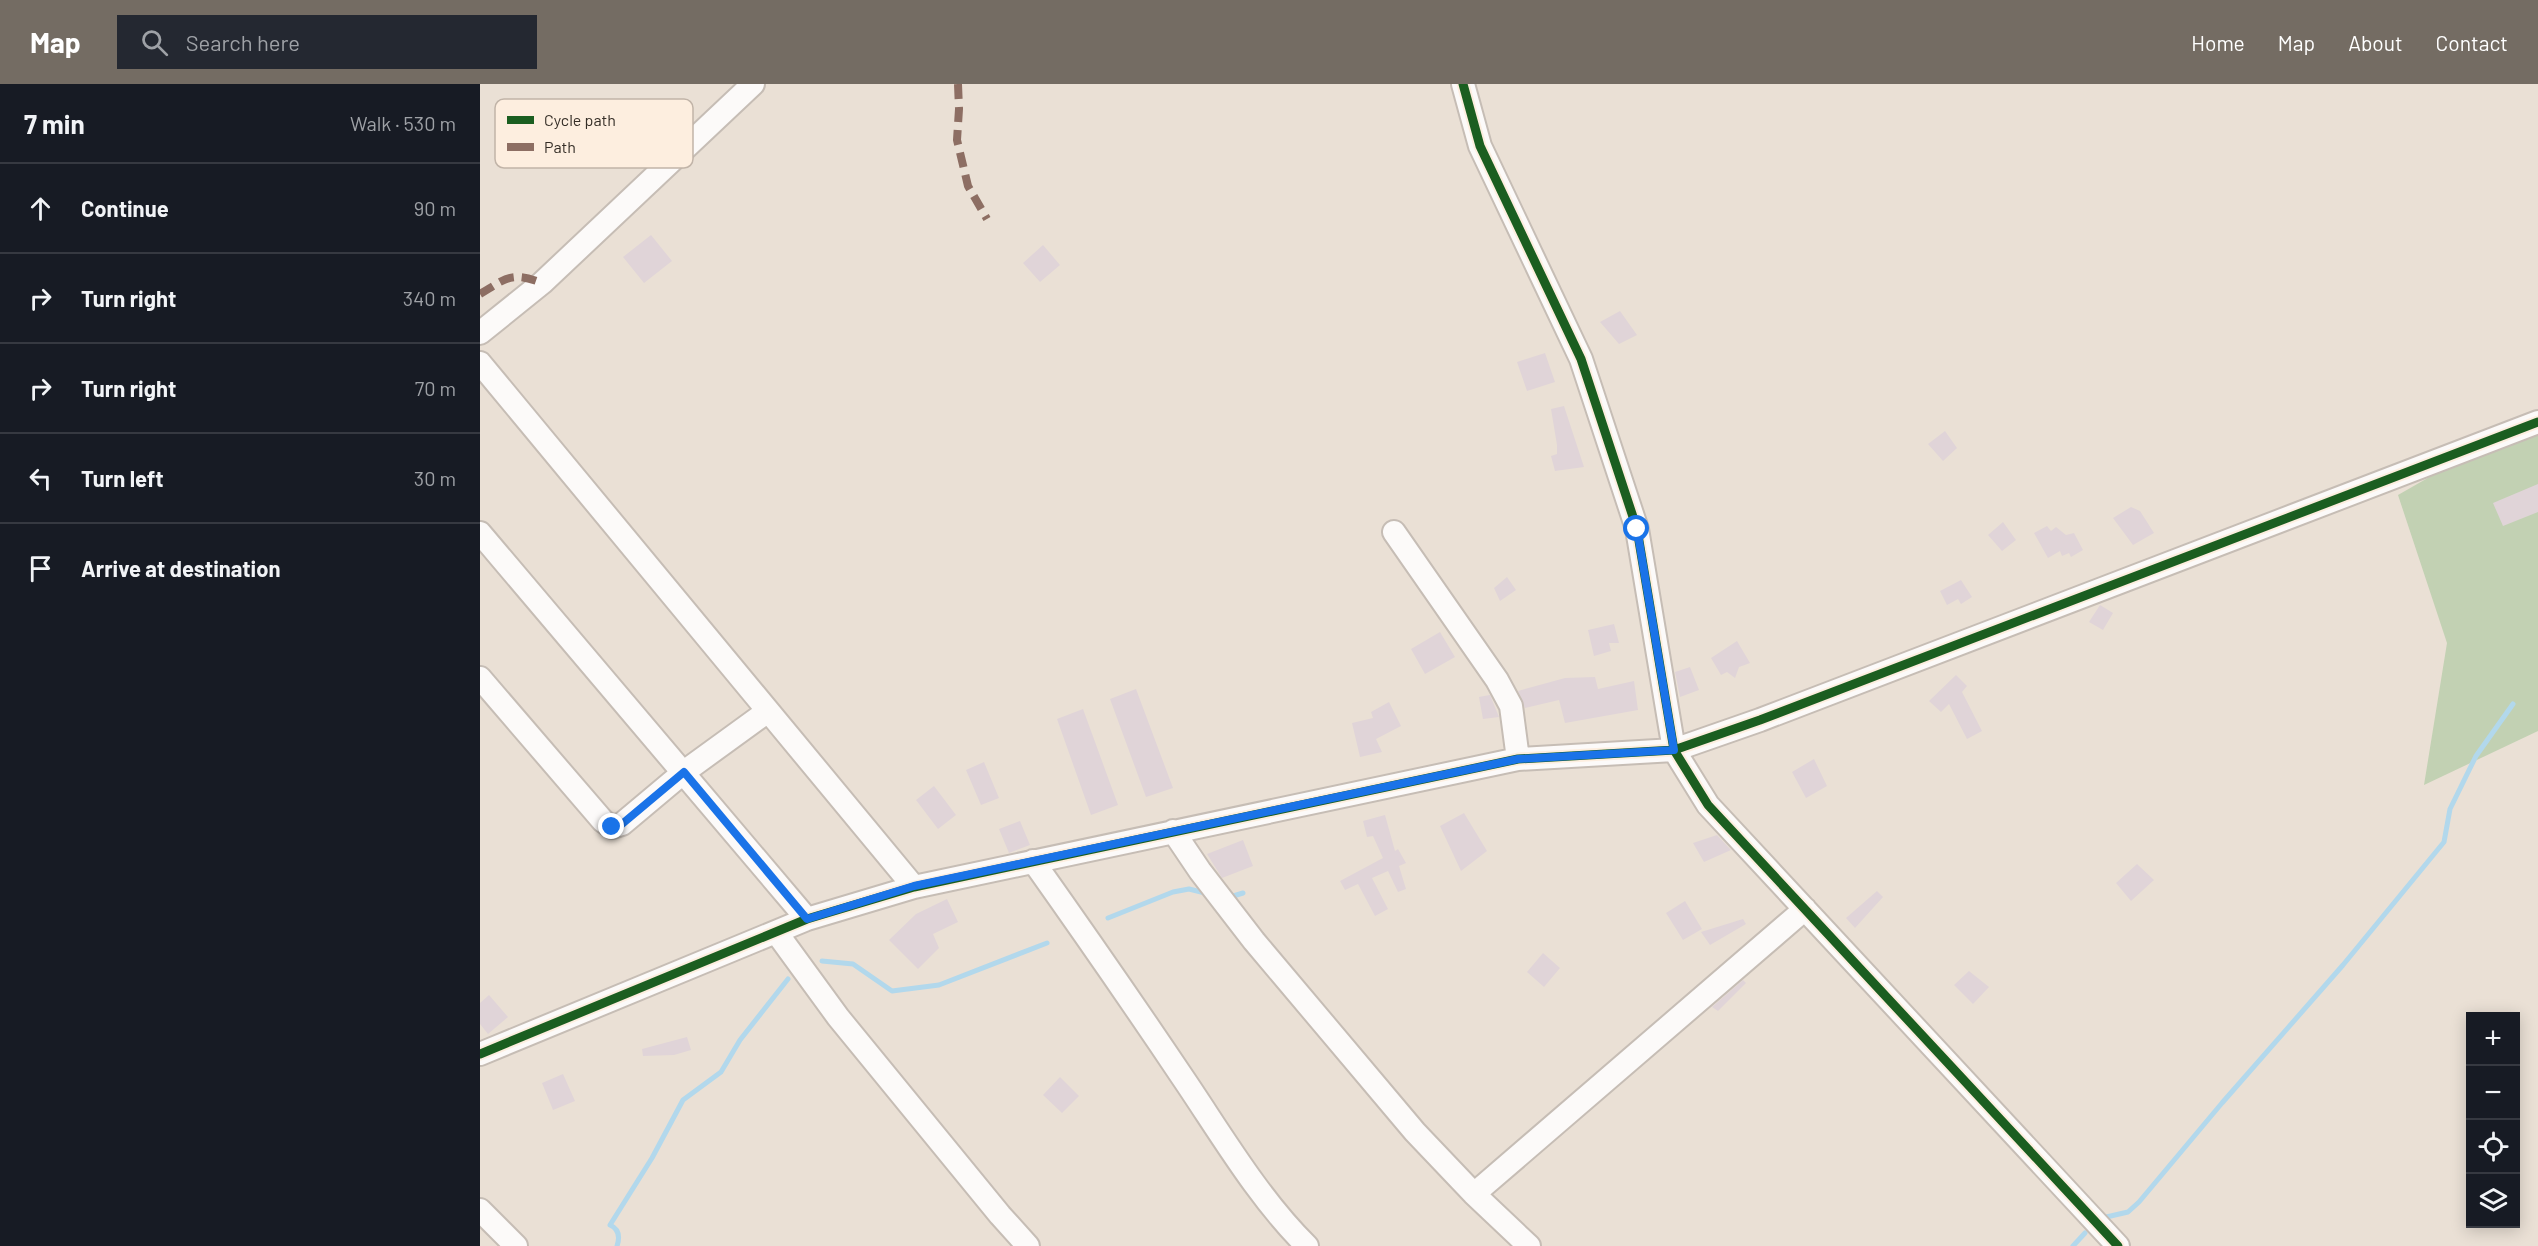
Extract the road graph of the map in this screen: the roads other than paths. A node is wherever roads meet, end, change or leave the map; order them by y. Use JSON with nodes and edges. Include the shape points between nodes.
{"nodes":[{"id":1,"x":753,"y":84,"type":"edge"},
{"id":2,"x":1463,"y":84,"type":"edge"},
{"id":3,"x":693,"y":141,"type":"edge"},
{"id":4,"x":664,"y":168,"type":"edge"},
{"id":5,"x":480,"y":333,"type":"edge"},
{"id":6,"x":480,"y":363,"type":"edge"},
{"id":7,"x":2538,"y":422,"type":"edge"},
{"id":8,"x":1394,"y":532,"type":"dead end"},
{"id":9,"x":480,"y":533,"type":"edge"},
{"id":10,"x":480,"y":678,"type":"edge"},
{"id":11,"x":768,"y":711,"type":"junction"},
{"id":12,"x":1674,"y":750,"type":"junction"},
{"id":13,"x":1518,"y":759,"type":"junction"},
{"id":14,"x":684,"y":772,"type":"junction"},
{"id":15,"x":1173,"y":831,"type":"junction"},
{"id":16,"x":1033,"y":861,"type":"junction"},
{"id":17,"x":914,"y":886,"type":"junction"},
{"id":18,"x":1805,"y":909,"type":"junction"},
{"id":19,"x":807,"y":919,"type":"junction"},
{"id":20,"x":776,"y":932,"type":"junction"},
{"id":21,"x":480,"y":1054,"type":"edge"},
{"id":22,"x":1474,"y":1194,"type":"junction"},
{"id":23,"x":480,"y":1210,"type":"edge"},
{"id":24,"x":2109,"y":1243,"type":"edge"},
{"id":25,"x":516,"y":1246,"type":"edge"},
{"id":26,"x":1028,"y":1246,"type":"edge"},
{"id":27,"x":1307,"y":1246,"type":"edge"},
{"id":28,"x":1529,"y":1246,"type":"edge"}],
"edges":[{"from":1,"to":3,"type":"street"},
{"from":2,"to":12,"type":"street","via":[[1480,146],[1581,359],[1637,529]]},
{"from":4,"to":5,"type":"street","via":[[542,283]]},
{"from":6,"to":11,"type":"street"},
{"from":7,"to":12,"type":"street"},
{"from":8,"to":13,"type":"street","via":[[1502,689],[1511,706]]},
{"from":9,"to":14,"type":"street"},
{"from":10,"to":14,"type":"street","via":[[612,827],[622,824]]},
{"from":11,"to":14,"type":"street"},
{"from":11,"to":17,"type":"street"},
{"from":12,"to":13,"type":"street"},
{"from":12,"to":18,"type":"street","via":[[1708,805]]},
{"from":13,"to":15,"type":"street"},
{"from":14,"to":19,"type":"street"},
{"from":15,"to":16,"type":"street"},
{"from":15,"to":22,"type":"street","via":[[1254,941],[1415,1132]]},
{"from":16,"to":17,"type":"street"},
{"from":16,"to":27,"type":"street","via":[[1228,1145],[1288,1228]]},
{"from":17,"to":19,"type":"street"},
{"from":18,"to":22,"type":"street"},
{"from":18,"to":24,"type":"street"},
{"from":19,"to":20,"type":"street"},
{"from":20,"to":21,"type":"street"},
{"from":20,"to":26,"type":"street","via":[[838,1017]]},
{"from":22,"to":28,"type":"street"},
{"from":23,"to":25,"type":"street"}]}
